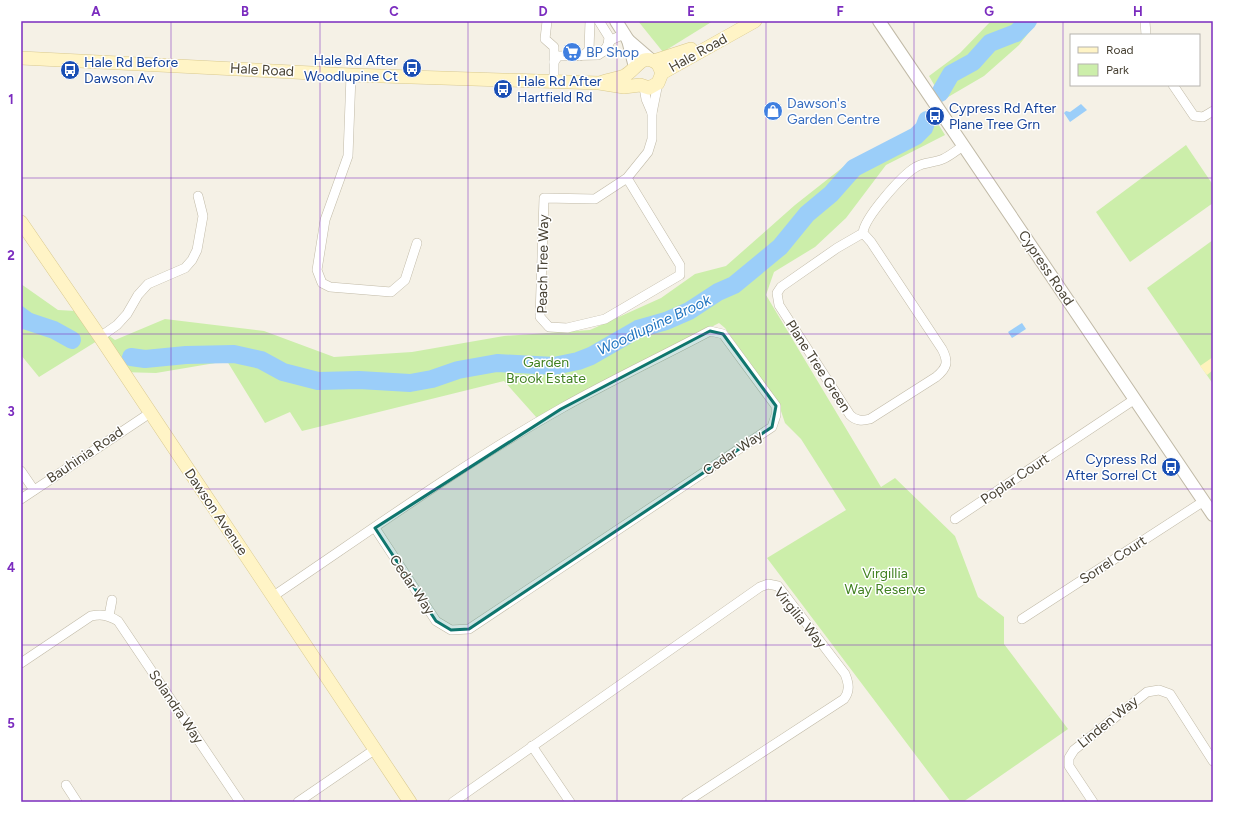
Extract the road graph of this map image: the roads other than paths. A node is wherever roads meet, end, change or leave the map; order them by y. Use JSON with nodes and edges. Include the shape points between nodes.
{"nodes":[{"id":1,"x":547,"y":21,"type":"edge"},
{"id":2,"x":590,"y":21,"type":"edge"},
{"id":3,"x":599,"y":21,"type":"edge"},
{"id":4,"x":616,"y":21,"type":"edge"},
{"id":5,"x":738,"y":21,"type":"edge"},
{"id":6,"x":755,"y":21,"type":"edge"},
{"id":7,"x":879,"y":21,"type":"edge"},
{"id":8,"x":1145,"y":21,"type":"edge"},
{"id":9,"x":1146,"y":34,"type":"edge"},
{"id":10,"x":626,"y":37,"type":"junction"},
{"id":11,"x":608,"y":45,"type":"junction"},
{"id":12,"x":580,"y":56,"type":"junction"},
{"id":13,"x":21,"y":58,"type":"edge"},
{"id":14,"x":652,"y":60,"type":"junction"},
{"id":15,"x":554,"y":62,"type":"junction"},
{"id":16,"x":634,"y":69,"type":"junction"},
{"id":17,"x":351,"y":75,"type":"junction"},
{"id":18,"x":660,"y":78,"type":"junction"},
{"id":19,"x":554,"y":82,"type":"junction"},
{"id":20,"x":598,"y":82,"type":"junction"},
{"id":21,"x":642,"y":86,"type":"junction"},
{"id":22,"x":1174,"y":86,"type":"edge"},
{"id":23,"x":1213,"y":111,"type":"edge"},
{"id":24,"x":652,"y":113,"type":"junction"},
{"id":25,"x":963,"y":146,"type":"junction"},
{"id":26,"x":627,"y":178,"type":"junction"},
{"id":27,"x":198,"y":196,"type":"dead end"},
{"id":28,"x":21,"y":222,"type":"edge"},
{"id":29,"x":863,"y":233,"type":"junction"},
{"id":30,"x":417,"y":243,"type":"dead end"},
{"id":31,"x":100,"y":337,"type":"junction"},
{"id":32,"x":1135,"y":399,"type":"junction"},
{"id":33,"x":150,"y":412,"type":"junction"},
{"id":34,"x":21,"y":472,"type":"edge"},
{"id":35,"x":34,"y":490,"type":"junction"},
{"id":36,"x":21,"y":499,"type":"edge"},
{"id":37,"x":1204,"y":501,"type":"junction"},
{"id":38,"x":1213,"y":515,"type":"edge"},
{"id":39,"x":955,"y":519,"type":"dead end"},
{"id":40,"x":375,"y":528,"type":"junction"},
{"id":41,"x":272,"y":598,"type":"junction"},
{"id":42,"x":112,"y":600,"type":"dead end"},
{"id":43,"x":109,"y":616,"type":"junction"},
{"id":44,"x":1022,"y":619,"type":"dead end"},
{"id":45,"x":21,"y":663,"type":"edge"},
{"id":46,"x":532,"y":746,"type":"junction"},
{"id":47,"x":374,"y":750,"type":"junction"},
{"id":48,"x":1213,"y":761,"type":"edge"},
{"id":49,"x":66,"y":785,"type":"dead end"},
{"id":50,"x":78,"y":802,"type":"edge"},
{"id":51,"x":240,"y":802,"type":"edge"},
{"id":52,"x":298,"y":802,"type":"edge"},
{"id":53,"x":410,"y":802,"type":"edge"},
{"id":54,"x":453,"y":802,"type":"edge"},
{"id":55,"x":570,"y":802,"type":"edge"},
{"id":56,"x":686,"y":802,"type":"edge"},
{"id":57,"x":1093,"y":802,"type":"edge"}],
"edges":[{"from":1,"to":15,"type":"street","via":[[545,39],[554,47]]},
{"from":2,"to":12,"type":"street","via":[[589,50]]},
{"from":3,"to":11,"type":"street","via":[[609,37]]},
{"from":4,"to":10,"type":"street"},
{"from":5,"to":14,"type":"main road","name":"Hale Road","via":[[693,48]]},
{"from":6,"to":18,"type":"main road","name":"Hale Road"},
{"from":7,"to":25,"type":"street","name":"Cypress Road"},
{"from":8,"to":9,"type":"street"},
{"from":10,"to":11,"type":"street","via":[[616,37]]},
{"from":10,"to":14,"type":"street"},
{"from":10,"to":16,"type":"street"},
{"from":11,"to":12,"type":"street","via":[[604,52],[598,55]]},
{"from":12,"to":15,"type":"street","via":[[562,55],[556,57]]},
{"from":13,"to":17,"type":"main road","name":"Hale Road"},
{"from":14,"to":16,"type":"main road","name":"Hale Road","via":[[640,62]]},
{"from":14,"to":18,"type":"main road","name":"Hale Road","via":[[658,64]]},
{"from":15,"to":19,"type":"street"},
{"from":16,"to":20,"type":"main road","name":"Hale Road","via":[[623,76]]},
{"from":16,"to":21,"type":"main road","via":[[635,79]]},
{"from":17,"to":19,"type":"main road","name":"Hale Road"},
{"from":17,"to":30,"type":"street","via":[[348,156],[325,220],[317,270],[322,283],[330,287],[391,292],[404,280]]},
{"from":18,"to":21,"type":"main road","name":"Hale Road","via":[[653,87]]},
{"from":18,"to":24,"type":"street","name":"Peach Tree Way"},
{"from":19,"to":20,"type":"main road","name":"Hale Road"},
{"from":20,"to":21,"type":"main road","name":"Hale Road","via":[[624,87]]},
{"from":21,"to":24,"type":"street","name":"Peach Tree Way"},
{"from":22,"to":23,"type":"street","via":[[1194,116],[1203,117]]},
{"from":24,"to":26,"type":"street","name":"Peach Tree Way","via":[[652,140],[648,152]]},
{"from":25,"to":29,"type":"street","via":[[942,160],[920,165],[911,171],[875,210],[863,227]]},
{"from":25,"to":32,"type":"street","name":"Cypress Road"},
{"from":26,"to":26,"type":"street","name":"Peach Tree Way","via":[[595,199],[544,198],[540,317],[550,328],[567,328],[605,319],[680,275],[680,265]]},
{"from":27,"to":31,"type":"street","via":[[203,216],[197,250],[192,260],[185,268],[148,284],[127,314]]},
{"from":28,"to":31,"type":"main road","name":"Dawson Avenue"},
{"from":29,"to":29,"type":"street","name":"Plane Tree Green","via":[[781,287],[777,298],[779,305],[850,415],[853,419],[864,421],[936,377],[947,363],[942,349]]},
{"from":31,"to":33,"type":"main road","name":"Dawson Avenue"},
{"from":32,"to":37,"type":"street","name":"Cypress Road"},
{"from":32,"to":39,"type":"street","name":"Poplar Court"},
{"from":33,"to":35,"type":"street","name":"Bauhinia Road"},
{"from":33,"to":41,"type":"main road","name":"Dawson Avenue"},
{"from":34,"to":35,"type":"street"},
{"from":35,"to":36,"type":"street","name":"Bauhinia Road"},
{"from":37,"to":38,"type":"street","name":"Cypress Road"},
{"from":37,"to":44,"type":"street","name":"Sorrel Court"},
{"from":40,"to":40,"type":"street","name":"Cedar Way","via":[[440,483],[562,409],[710,331],[723,334],[776,406],[772,427],[469,629],[452,630],[436,621]]},
{"from":40,"to":41,"type":"street","name":"Cedar Way"},
{"from":41,"to":47,"type":"main road","name":"Dawson Avenue"},
{"from":42,"to":43,"type":"street"},
{"from":43,"to":45,"type":"street","via":[[91,616]]},
{"from":43,"to":51,"type":"street","name":"Solandra Way","via":[[118,621]]},
{"from":46,"to":54,"type":"street","name":"Virgilia Way"},
{"from":46,"to":55,"type":"street"},
{"from":46,"to":56,"type":"street","name":"Virgilia Way","via":[[760,587],[768,584],[778,586],[845,674],[848,694]]},
{"from":47,"to":52,"type":"street"},
{"from":47,"to":53,"type":"main road","name":"Dawson Avenue"},
{"from":48,"to":57,"type":"street","name":"Linden Way","via":[[1170,694],[1159,690],[1147,692],[1074,750],[1069,758],[1069,766]]},
{"from":49,"to":50,"type":"street"}]}
